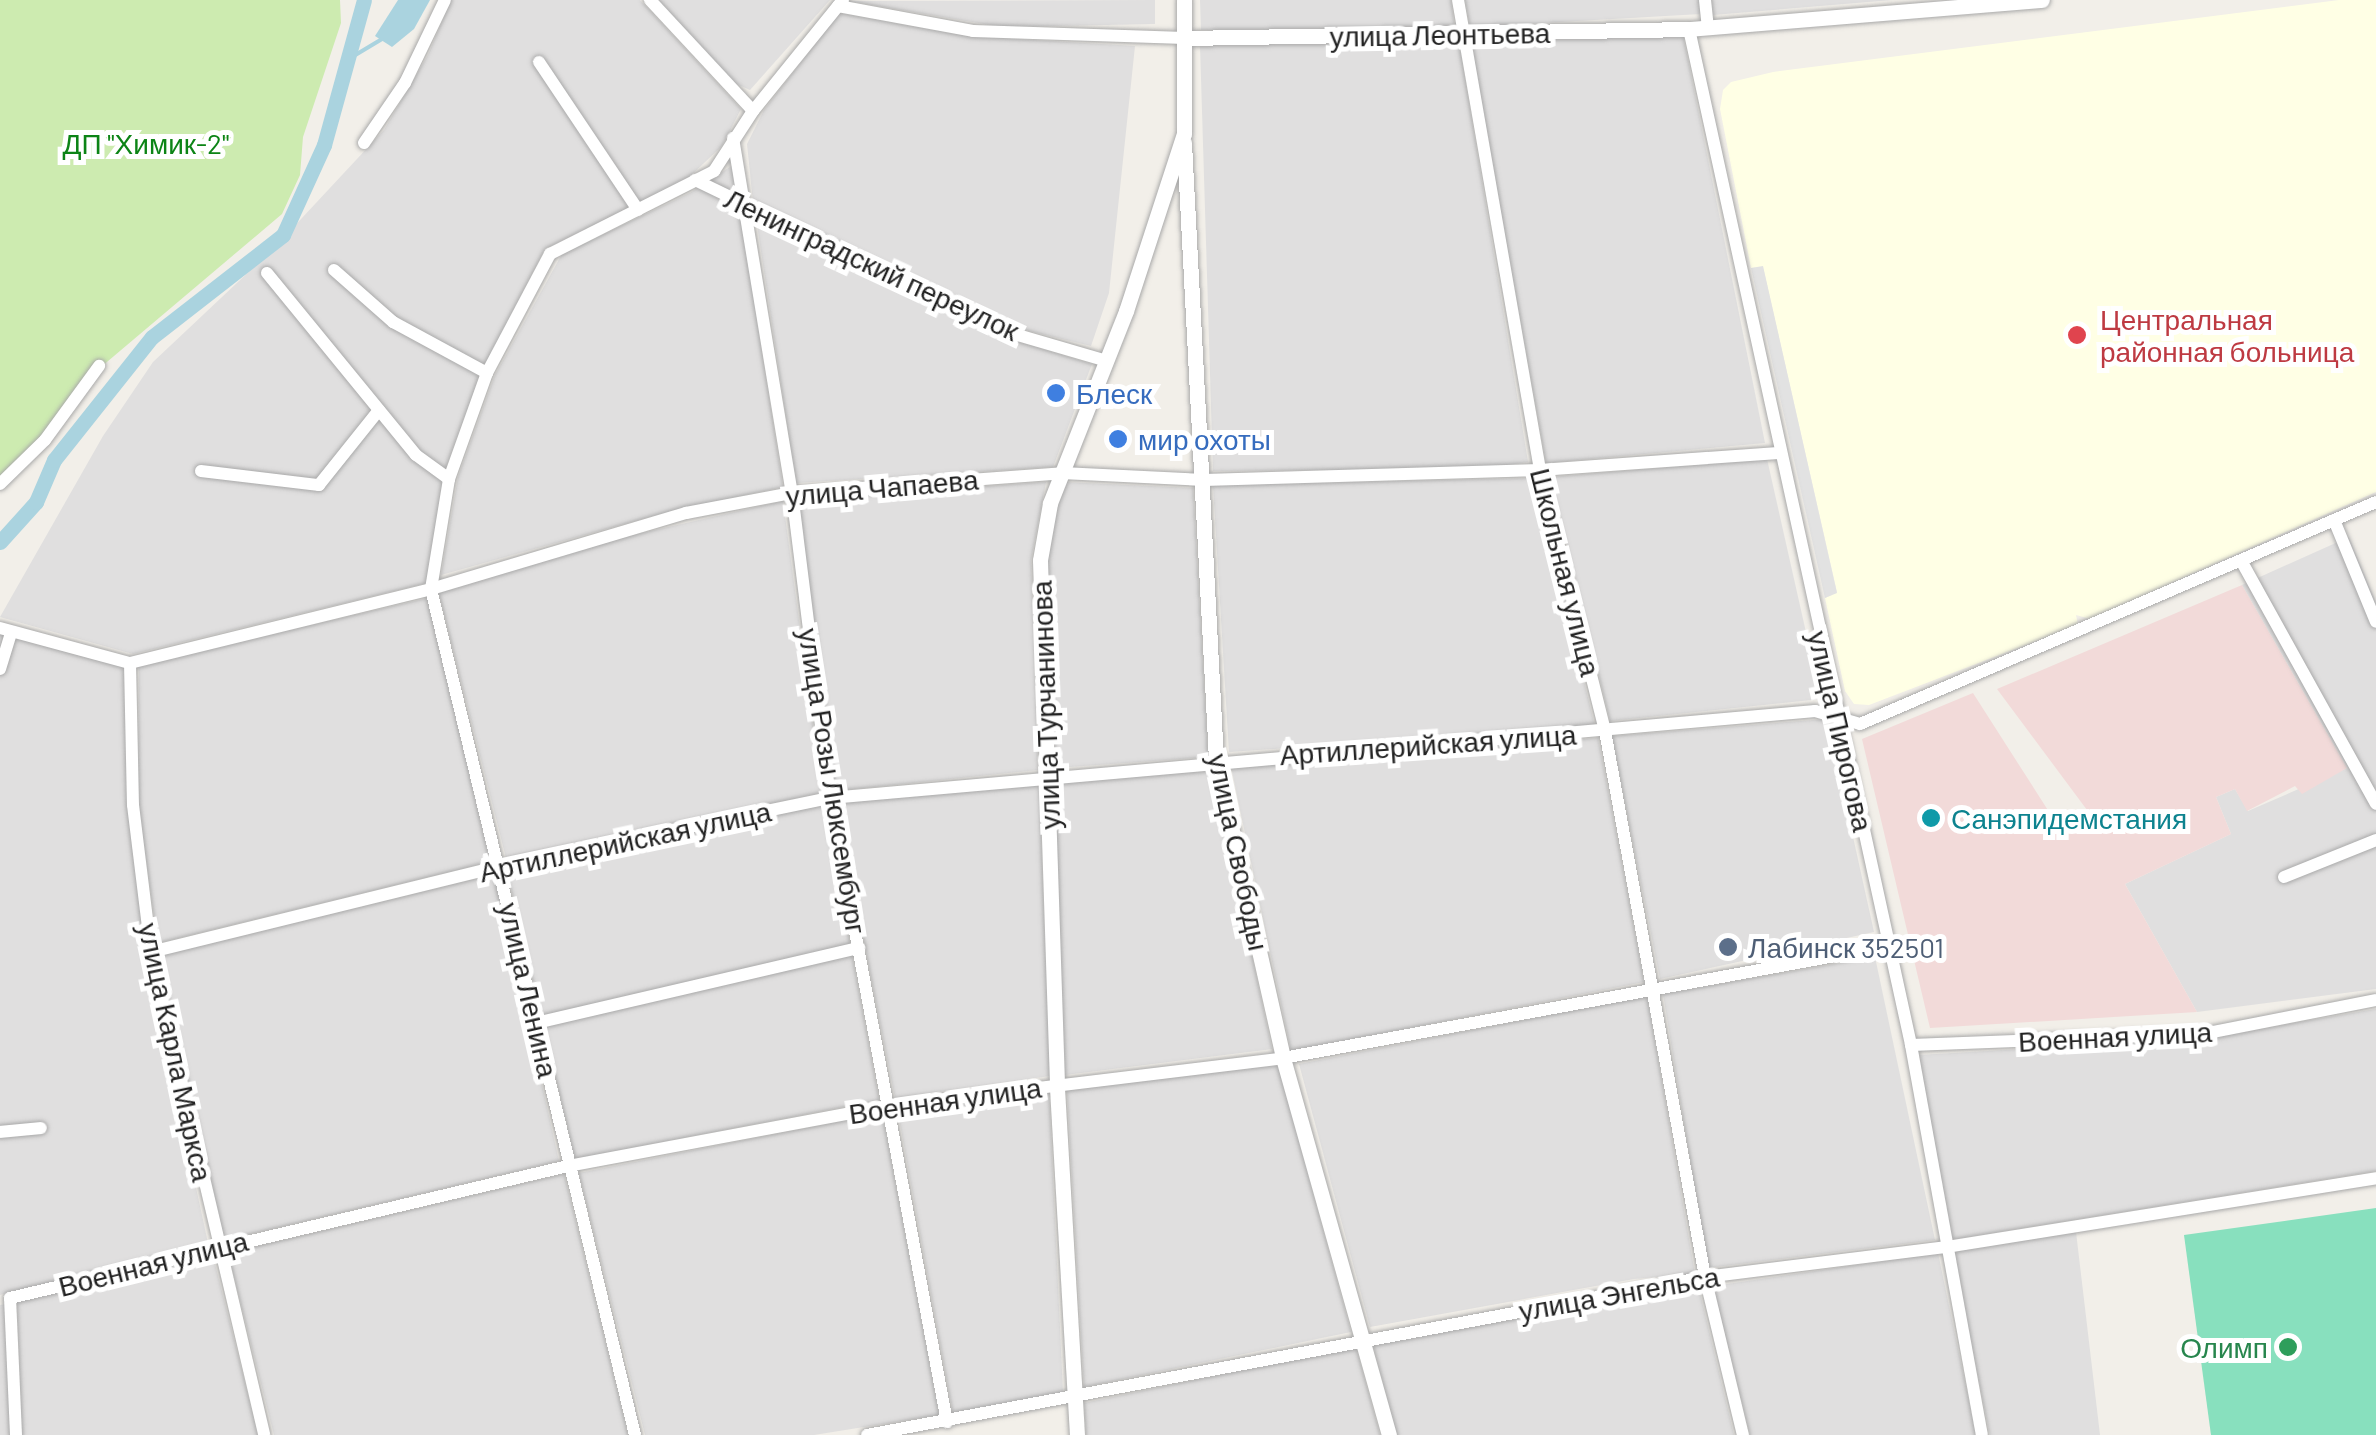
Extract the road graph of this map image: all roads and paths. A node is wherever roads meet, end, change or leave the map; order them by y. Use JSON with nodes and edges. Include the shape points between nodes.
{"nodes":[{"id":1,"x":445,"y":0,"type":"edge"},
{"id":2,"x":650,"y":0,"type":"edge"},
{"id":3,"x":1184,"y":0,"type":"edge"},
{"id":4,"x":1458,"y":0,"type":"edge"},
{"id":5,"x":1705,"y":0,"type":"edge"},
{"id":6,"x":2042,"y":0,"type":"edge"},
{"id":7,"x":841,"y":3,"type":"edge"},
{"id":8,"x":1915,"y":7,"type":"edge"},
{"id":9,"x":1708,"y":28,"type":"junction"},
{"id":10,"x":1689,"y":29,"type":"junction"},
{"id":11,"x":1464,"y":35,"type":"junction"},
{"id":12,"x":1185,"y":38,"type":"junction"},
{"id":13,"x":539,"y":62,"type":"dead end"},
{"id":14,"x":752,"y":111,"type":"junction"},
{"id":15,"x":1184,"y":134,"type":"junction"},
{"id":16,"x":734,"y":138,"type":"junction"},
{"id":17,"x":364,"y":143,"type":"dead end"},
{"id":18,"x":696,"y":180,"type":"junction"},
{"id":19,"x":745,"y":204,"type":"junction"},
{"id":20,"x":638,"y":210,"type":"junction"},
{"id":21,"x":334,"y":270,"type":"dead end"},
{"id":22,"x":267,"y":273,"type":"dead end"},
{"id":23,"x":1106,"y":360,"type":"junction"},
{"id":24,"x":100,"y":366,"type":"dead end"},
{"id":25,"x":487,"y":373,"type":"junction"},
{"id":26,"x":379,"y":410,"type":"junction"},
{"id":27,"x":1778,"y":452,"type":"junction"},
{"id":28,"x":200,"y":470,"type":"dead end"},
{"id":29,"x":1540,"y":470,"type":"junction"},
{"id":30,"x":1062,"y":474,"type":"junction"},
{"id":31,"x":449,"y":479,"type":"junction"},
{"id":32,"x":1204,"y":480,"type":"junction"},
{"id":33,"x":0,"y":484,"type":"edge"},
{"id":34,"x":792,"y":492,"type":"junction"},
{"id":35,"x":2376,"y":502,"type":"edge"},
{"id":36,"x":2334,"y":520,"type":"junction"},
{"id":37,"x":2243,"y":564,"type":"junction"},
{"id":38,"x":431,"y":589,"type":"junction"},
{"id":39,"x":2376,"y":622,"type":"edge"},
{"id":40,"x":6,"y":631,"type":"edge"},
{"id":41,"x":130,"y":663,"type":"junction"},
{"id":42,"x":0,"y":669,"type":"edge"},
{"id":43,"x":1839,"y":715,"type":"junction"},
{"id":44,"x":1604,"y":731,"type":"junction"},
{"id":45,"x":1216,"y":760,"type":"junction"},
{"id":46,"x":1048,"y":774,"type":"junction"},
{"id":47,"x":830,"y":798,"type":"junction"},
{"id":48,"x":2376,"y":804,"type":"edge"},
{"id":49,"x":2376,"y":840,"type":"edge"},
{"id":50,"x":501,"y":866,"type":"junction"},
{"id":51,"x":2284,"y":877,"type":"dead end"},
{"id":52,"x":1889,"y":946,"type":"junction"},
{"id":53,"x":858,"y":948,"type":"junction"},
{"id":54,"x":151,"y":952,"type":"junction"},
{"id":55,"x":1654,"y":988,"type":"junction"},
{"id":56,"x":2376,"y":1000,"type":"edge"},
{"id":57,"x":536,"y":1023,"type":"junction"},
{"id":58,"x":1911,"y":1045,"type":"junction"},
{"id":59,"x":1284,"y":1058,"type":"junction"},
{"id":60,"x":1057,"y":1084,"type":"junction"},
{"id":61,"x":888,"y":1106,"type":"junction"},
{"id":62,"x":41,"y":1128,"type":"dead end"},
{"id":63,"x":0,"y":1132,"type":"edge"},
{"id":64,"x":568,"y":1166,"type":"junction"},
{"id":65,"x":2376,"y":1178,"type":"edge"},
{"id":66,"x":217,"y":1247,"type":"junction"},
{"id":67,"x":1948,"y":1248,"type":"junction"},
{"id":68,"x":1704,"y":1277,"type":"junction"},
{"id":69,"x":1362,"y":1338,"type":"junction"},
{"id":70,"x":1075,"y":1398,"type":"junction"},
{"id":71,"x":939,"y":1427,"type":"edge"},
{"id":72,"x":16,"y":1435,"type":"edge"},
{"id":73,"x":264,"y":1435,"type":"edge"},
{"id":74,"x":635,"y":1435,"type":"edge"},
{"id":75,"x":867,"y":1435,"type":"edge"},
{"id":76,"x":1077,"y":1435,"type":"edge"},
{"id":77,"x":1389,"y":1435,"type":"edge"},
{"id":78,"x":1742,"y":1435,"type":"edge"},
{"id":79,"x":1982,"y":1435,"type":"edge"}],
"edges":[{"from":1,"to":17,"type":"street","via":[[405,82]]},
{"from":2,"to":14,"type":"street"},
{"from":3,"to":12,"type":"street","name":"улица Турчанинова"},
{"from":4,"to":11,"type":"street","name":"Школьная улица"},
{"from":5,"to":9,"type":"street"},
{"from":6,"to":8,"type":"street","name":"улица Леонтьева"},
{"from":7,"to":12,"type":"street","name":"улица Леонтьева","via":[[973,31]]},
{"from":7,"to":14,"type":"street","name":"улица Ленина"},
{"from":8,"to":9,"type":"street","name":"улица Леонтьева"},
{"from":9,"to":10,"type":"street","name":"улица Леонтьева"},
{"from":10,"to":11,"type":"street","name":"улица Леонтьева"},
{"from":10,"to":27,"type":"street","name":"улица Пирогова"},
{"from":11,"to":12,"type":"street","name":"улица Леонтьева"},
{"from":11,"to":29,"type":"street","name":"Школьная улица"},
{"from":12,"to":15,"type":"street","name":"улица Турчанинова"},
{"from":13,"to":20,"type":"street"},
{"from":14,"to":16,"type":"street","name":"улица Ленина"},
{"from":15,"to":23,"type":"street","name":"улица Турчанинова"},
{"from":15,"to":32,"type":"street","name":"улица Свободы"},
{"from":16,"to":18,"type":"street","name":"улица Ленина","via":[[714,171]]},
{"from":16,"to":19,"type":"street","name":"улица Розы Люксембург"},
{"from":18,"to":19,"type":"street","name":"Ленинградский переулок"},
{"from":18,"to":20,"type":"street","name":"улица Ленина"},
{"from":19,"to":23,"type":"street","name":"Ленинградский переулок","via":[[1014,334]]},
{"from":19,"to":34,"type":"street","name":"улица Розы Люксембург"},
{"from":20,"to":25,"type":"street","name":"улица Ленина","via":[[550,254]]},
{"from":21,"to":25,"type":"street","via":[[393,322]]},
{"from":22,"to":26,"type":"street"},
{"from":23,"to":30,"type":"street","name":"улица Турчанинова"},
{"from":24,"to":33,"type":"street","via":[[45,440]]},
{"from":25,"to":31,"type":"street","name":"улица Ленина"},
{"from":26,"to":28,"type":"street","via":[[318,485]]},
{"from":26,"to":31,"type":"street","via":[[416,456]]},
{"from":27,"to":29,"type":"street","name":"улица Чапаева"},
{"from":27,"to":43,"type":"street","name":"улица Пирогова"},
{"from":29,"to":32,"type":"street","name":"улица Чапаева"},
{"from":29,"to":44,"type":"street","name":"Школьная улица"},
{"from":30,"to":32,"type":"street","name":"улица Чапаева"},
{"from":30,"to":34,"type":"street","name":"улица Чапаева"},
{"from":30,"to":46,"type":"street","name":"улица Турчанинова","via":[[1040,560]]},
{"from":31,"to":38,"type":"street","name":"улица Ленина"},
{"from":32,"to":45,"type":"street","name":"улица Свободы"},
{"from":34,"to":38,"type":"street","name":"улица Чапаева","via":[[686,513]]},
{"from":34,"to":47,"type":"street","name":"улица Розы Люксембург"},
{"from":35,"to":36,"type":"street","name":"Артиллерийская улица"},
{"from":36,"to":37,"type":"street","name":"Артиллерийская улица"},
{"from":36,"to":39,"type":"street"},
{"from":37,"to":43,"type":"street","name":"Артиллерийская улица","via":[[1882,717],[1860,724]]},
{"from":37,"to":48,"type":"street"},
{"from":38,"to":41,"type":"street","name":"улица Чапаева"},
{"from":38,"to":50,"type":"street","name":"улица Ленина"},
{"from":40,"to":41,"type":"street","name":"улица Чапаева"},
{"from":40,"to":42,"type":"street"},
{"from":41,"to":54,"type":"street","name":"улица Карла Маркса","via":[[133,805]]},
{"from":43,"to":44,"type":"street","name":"Артиллерийская улица"},
{"from":43,"to":52,"type":"street","name":"улица Пирогова"},
{"from":44,"to":45,"type":"street","name":"Артиллерийская улица"},
{"from":44,"to":55,"type":"street","name":"Школьная улица"},
{"from":45,"to":46,"type":"street","name":"Артиллерийская улица"},
{"from":45,"to":59,"type":"street","name":"улица Свободы"},
{"from":46,"to":47,"type":"street","name":"Артиллерийская улица"},
{"from":46,"to":60,"type":"street","name":"улица Турчанинова"},
{"from":47,"to":50,"type":"street","name":"Артиллерийская улица"},
{"from":47,"to":53,"type":"street","name":"улица Розы Люксембург"},
{"from":49,"to":51,"type":"street"},
{"from":50,"to":54,"type":"street","name":"Артиллерийская улица"},
{"from":50,"to":57,"type":"street","name":"улица Ленина"},
{"from":52,"to":55,"type":"street","name":"Военная улица"},
{"from":52,"to":58,"type":"street","name":"улица Пирогова"},
{"from":53,"to":57,"type":"street"},
{"from":53,"to":61,"type":"street","name":"улица Розы Люксембург"},
{"from":54,"to":66,"type":"street","name":"улица Карла Маркса"},
{"from":55,"to":59,"type":"street","name":"Военная улица"},
{"from":55,"to":68,"type":"street","name":"Школьная улица"},
{"from":56,"to":58,"type":"street","name":"Военная улица","via":[[2203,1034]]},
{"from":57,"to":64,"type":"street","name":"улица Ленина"},
{"from":58,"to":67,"type":"street","name":"улица Пирогова"},
{"from":59,"to":60,"type":"street","name":"Военная улица"},
{"from":59,"to":69,"type":"street","name":"улица Свободы"},
{"from":60,"to":61,"type":"street","name":"Военная улица"},
{"from":60,"to":70,"type":"street","name":"улица Турчанинова"},
{"from":61,"to":64,"type":"street","name":"Военная улица"},
{"from":61,"to":71,"type":"street","name":"улица Розы Люксембург"},
{"from":62,"to":63,"type":"street"},
{"from":64,"to":66,"type":"street","name":"Военная улица"},
{"from":64,"to":74,"type":"street","name":"улица Ленина"},
{"from":65,"to":67,"type":"street","name":"улица Энгельса"},
{"from":66,"to":72,"type":"street","name":"Военная улица","via":[[10,1298]]},
{"from":66,"to":73,"type":"street","name":"улица Карла Маркса"},
{"from":67,"to":68,"type":"street","name":"улица Энгельса"},
{"from":67,"to":79,"type":"street","name":"улица Пирогова"},
{"from":68,"to":69,"type":"street","name":"улица Энгельса"},
{"from":68,"to":78,"type":"street","name":"Школьная улица"},
{"from":69,"to":70,"type":"street","name":"улица Энгельса"},
{"from":69,"to":77,"type":"street","name":"улица Свободы"},
{"from":70,"to":71,"type":"street","name":"улица Энгельса"},
{"from":70,"to":76,"type":"street","name":"улица Турчанинова"},
{"from":71,"to":75,"type":"street","name":"улица Энгельса"}]}
